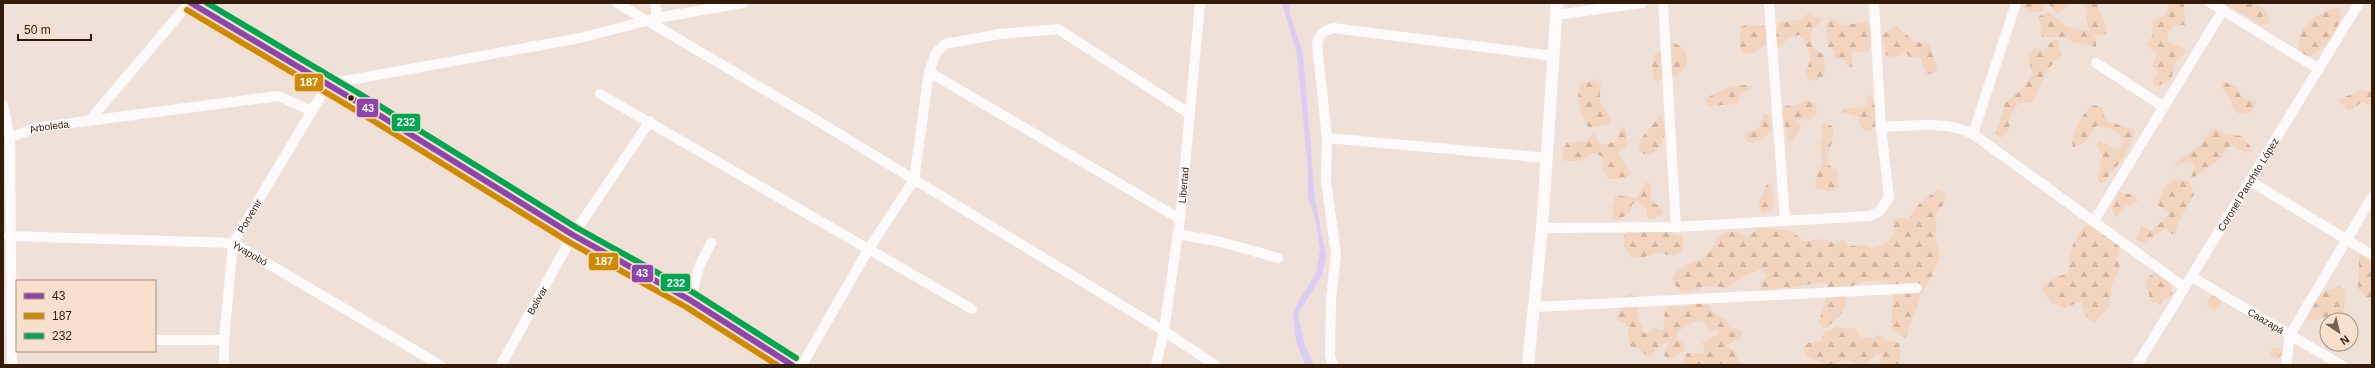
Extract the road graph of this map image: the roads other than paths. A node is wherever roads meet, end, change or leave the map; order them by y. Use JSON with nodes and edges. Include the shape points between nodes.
{"nodes":[{"id":1,"x":190,"y":3,"type":"edge"},
{"id":2,"x":617,"y":3,"type":"edge"},
{"id":3,"x":656,"y":3,"type":"edge"},
{"id":4,"x":743,"y":3,"type":"edge"},
{"id":5,"x":1200,"y":3,"type":"edge"},
{"id":6,"x":1642,"y":3,"type":"edge"},
{"id":7,"x":1663,"y":3,"type":"edge"},
{"id":8,"x":1768,"y":3,"type":"edge"},
{"id":9,"x":1874,"y":3,"type":"edge"},
{"id":10,"x":2016,"y":3,"type":"edge"},
{"id":11,"x":2211,"y":3,"type":"edge"},
{"id":12,"x":2359,"y":3,"type":"edge"},
{"id":13,"x":1556,"y":9,"type":"edge"},
{"id":14,"x":2222,"y":10,"type":"junction"},
{"id":15,"x":658,"y":18,"type":"junction"},
{"id":16,"x":647,"y":22,"type":"junction"},
{"id":17,"x":1554,"y":56,"type":"junction"},
{"id":18,"x":2096,"y":63,"type":"dead end"},
{"id":19,"x":2319,"y":69,"type":"junction"},
{"id":20,"x":929,"y":72,"type":"junction"},
{"id":21,"x":328,"y":84,"type":"junction"},
{"id":22,"x":600,"y":94,"type":"dead end"},
{"id":23,"x":3,"y":105,"type":"edge"},
{"id":24,"x":2164,"y":107,"type":"junction"},
{"id":25,"x":312,"y":111,"type":"junction"},
{"id":26,"x":1190,"y":114,"type":"junction"},
{"id":27,"x":89,"y":121,"type":"junction"},
{"id":28,"x":650,"y":121,"type":"junction"},
{"id":29,"x":1881,"y":127,"type":"junction"},
{"id":30,"x":1973,"y":134,"type":"junction"},
{"id":31,"x":10,"y":138,"type":"junction"},
{"id":32,"x":1327,"y":138,"type":"junction"},
{"id":33,"x":1547,"y":158,"type":"junction"},
{"id":34,"x":914,"y":180,"type":"junction"},
{"id":35,"x":2250,"y":181,"type":"junction"},
{"id":36,"x":2372,"y":197,"type":"edge"},
{"id":37,"x":1180,"y":219,"type":"junction"},
{"id":38,"x":1785,"y":220,"type":"junction"},
{"id":39,"x":2094,"y":221,"type":"junction"},
{"id":40,"x":1676,"y":227,"type":"junction"},
{"id":41,"x":1542,"y":228,"type":"junction"},
{"id":42,"x":1178,"y":234,"type":"junction"},
{"id":43,"x":9,"y":236,"type":"junction"},
{"id":44,"x":573,"y":236,"type":"junction"},
{"id":45,"x":2345,"y":240,"type":"junction"},
{"id":46,"x":233,"y":243,"type":"junction"},
{"id":47,"x":711,"y":243,"type":"dead end"},
{"id":48,"x":868,"y":250,"type":"junction"},
{"id":49,"x":2372,"y":255,"type":"edge"},
{"id":50,"x":1278,"y":258,"type":"dead end"},
{"id":51,"x":2192,"y":277,"type":"junction"},
{"id":52,"x":2184,"y":287,"type":"junction"},
{"id":53,"x":1917,"y":288,"type":"dead end"},
{"id":54,"x":690,"y":300,"type":"junction"},
{"id":55,"x":1534,"y":306,"type":"junction"},
{"id":56,"x":972,"y":309,"type":"dead end"},
{"id":57,"x":7,"y":312,"type":"edge"},
{"id":58,"x":1164,"y":331,"type":"junction"},
{"id":59,"x":2290,"y":335,"type":"junction"},
{"id":60,"x":14,"y":339,"type":"edge"},
{"id":61,"x":156,"y":340,"type":"edge"},
{"id":62,"x":224,"y":340,"type":"junction"},
{"id":63,"x":12,"y":365,"type":"edge"},
{"id":64,"x":224,"y":365,"type":"edge"},
{"id":65,"x":440,"y":365,"type":"edge"},
{"id":66,"x":501,"y":365,"type":"edge"},
{"id":67,"x":792,"y":365,"type":"edge"},
{"id":68,"x":802,"y":365,"type":"edge"},
{"id":69,"x":1156,"y":365,"type":"edge"},
{"id":70,"x":1215,"y":365,"type":"edge"},
{"id":71,"x":1333,"y":365,"type":"edge"},
{"id":72,"x":1528,"y":365,"type":"edge"},
{"id":73,"x":2137,"y":365,"type":"edge"},
{"id":74,"x":2286,"y":365,"type":"edge"},
{"id":75,"x":2341,"y":365,"type":"edge"}],
"edges":[{"from":1,"to":21,"type":"main road"},
{"from":1,"to":27,"type":"street"},
{"from":2,"to":16,"type":"street"},
{"from":3,"to":15,"type":"street"},
{"from":4,"to":15,"type":"street"},
{"from":5,"to":26,"type":"street","name":"Libertad"},
{"from":6,"to":13,"type":"street"},
{"from":7,"to":40,"type":"street"},
{"from":8,"to":38,"type":"street"},
{"from":9,"to":29,"type":"street"},
{"from":10,"to":30,"type":"street"},
{"from":11,"to":14,"type":"street"},
{"from":12,"to":19,"type":"street","name":"Coronel Panchito López"},
{"from":13,"to":17,"type":"main road"},
{"from":14,"to":19,"type":"street"},
{"from":14,"to":24,"type":"street"},
{"from":15,"to":16,"type":"street"},
{"from":16,"to":21,"type":"street","via":[[580,38]]},
{"from":16,"to":34,"type":"street"},
{"from":17,"to":32,"type":"street","via":[[1333,28],[1323,31],[1318,36],[1316,44]]},
{"from":17,"to":33,"type":"main road"},
{"from":18,"to":24,"type":"street"},
{"from":19,"to":35,"type":"street","name":"Coronel Panchito López"},
{"from":20,"to":26,"type":"street","via":[[936,53],[945,44],[1052,28],[1068,34]]},
{"from":20,"to":34,"type":"street"},
{"from":20,"to":37,"type":"street"},
{"from":21,"to":25,"type":"street","name":"Porvenir"},
{"from":21,"to":44,"type":"main road"},
{"from":22,"to":28,"type":"street"},
{"from":23,"to":31,"type":"street"},
{"from":24,"to":39,"type":"street"},
{"from":25,"to":27,"type":"street","name":"Arboleda","via":[[278,96]]},
{"from":25,"to":46,"type":"street","name":"Porvenir"},
{"from":26,"to":37,"type":"street","name":"Libertad"},
{"from":27,"to":31,"type":"street","name":"Arboleda","via":[[34,128]]},
{"from":28,"to":44,"type":"street","name":"Bolivar"},
{"from":28,"to":48,"type":"street"},
{"from":29,"to":30,"type":"street","via":[[1945,126],[1963,129]]},
{"from":29,"to":38,"type":"street","via":[[1889,197],[1880,211],[1870,216]]},
{"from":30,"to":39,"type":"street"},
{"from":31,"to":43,"type":"street"},
{"from":32,"to":33,"type":"street"},
{"from":32,"to":71,"type":"street","via":[[1326,181],[1336,254],[1331,299],[1330,356]]},
{"from":33,"to":41,"type":"main road"},
{"from":34,"to":48,"type":"street"},
{"from":34,"to":58,"type":"street"},
{"from":35,"to":45,"type":"street"},
{"from":35,"to":51,"type":"street","name":"Coronel Panchito López"},
{"from":36,"to":45,"type":"street"},
{"from":37,"to":42,"type":"street","name":"Libertad"},
{"from":38,"to":40,"type":"street"},
{"from":39,"to":52,"type":"street"},
{"from":40,"to":41,"type":"street"},
{"from":41,"to":55,"type":"main road"},
{"from":42,"to":50,"type":"street","via":[[1220,242]]},
{"from":42,"to":58,"type":"street","name":"Libertad"},
{"from":43,"to":46,"type":"street","name":"Yvapobó"},
{"from":43,"to":57,"type":"street"},
{"from":44,"to":54,"type":"main road"},
{"from":44,"to":66,"type":"street","name":"Bolivar"},
{"from":45,"to":49,"type":"street"},
{"from":45,"to":59,"type":"street"},
{"from":46,"to":62,"type":"street","name":"Porvenir"},
{"from":46,"to":65,"type":"street","name":"Yvapobó"},
{"from":47,"to":54,"type":"street","via":[[699,267]]},
{"from":48,"to":56,"type":"street"},
{"from":48,"to":68,"type":"street"},
{"from":51,"to":52,"type":"street","name":"Coronel Panchito López"},
{"from":51,"to":59,"type":"street","name":"Caazapá"},
{"from":52,"to":73,"type":"street","name":"Coronel Panchito López"},
{"from":53,"to":55,"type":"street"},
{"from":54,"to":67,"type":"main road"},
{"from":55,"to":72,"type":"main road"},
{"from":57,"to":60,"type":"street"},
{"from":58,"to":69,"type":"street","name":"Libertad"},
{"from":58,"to":70,"type":"street"},
{"from":59,"to":74,"type":"street"},
{"from":59,"to":75,"type":"street","name":"Caazapá"},
{"from":60,"to":63,"type":"street"},
{"from":61,"to":62,"type":"street"},
{"from":62,"to":64,"type":"street","name":"Porvenir"}]}
